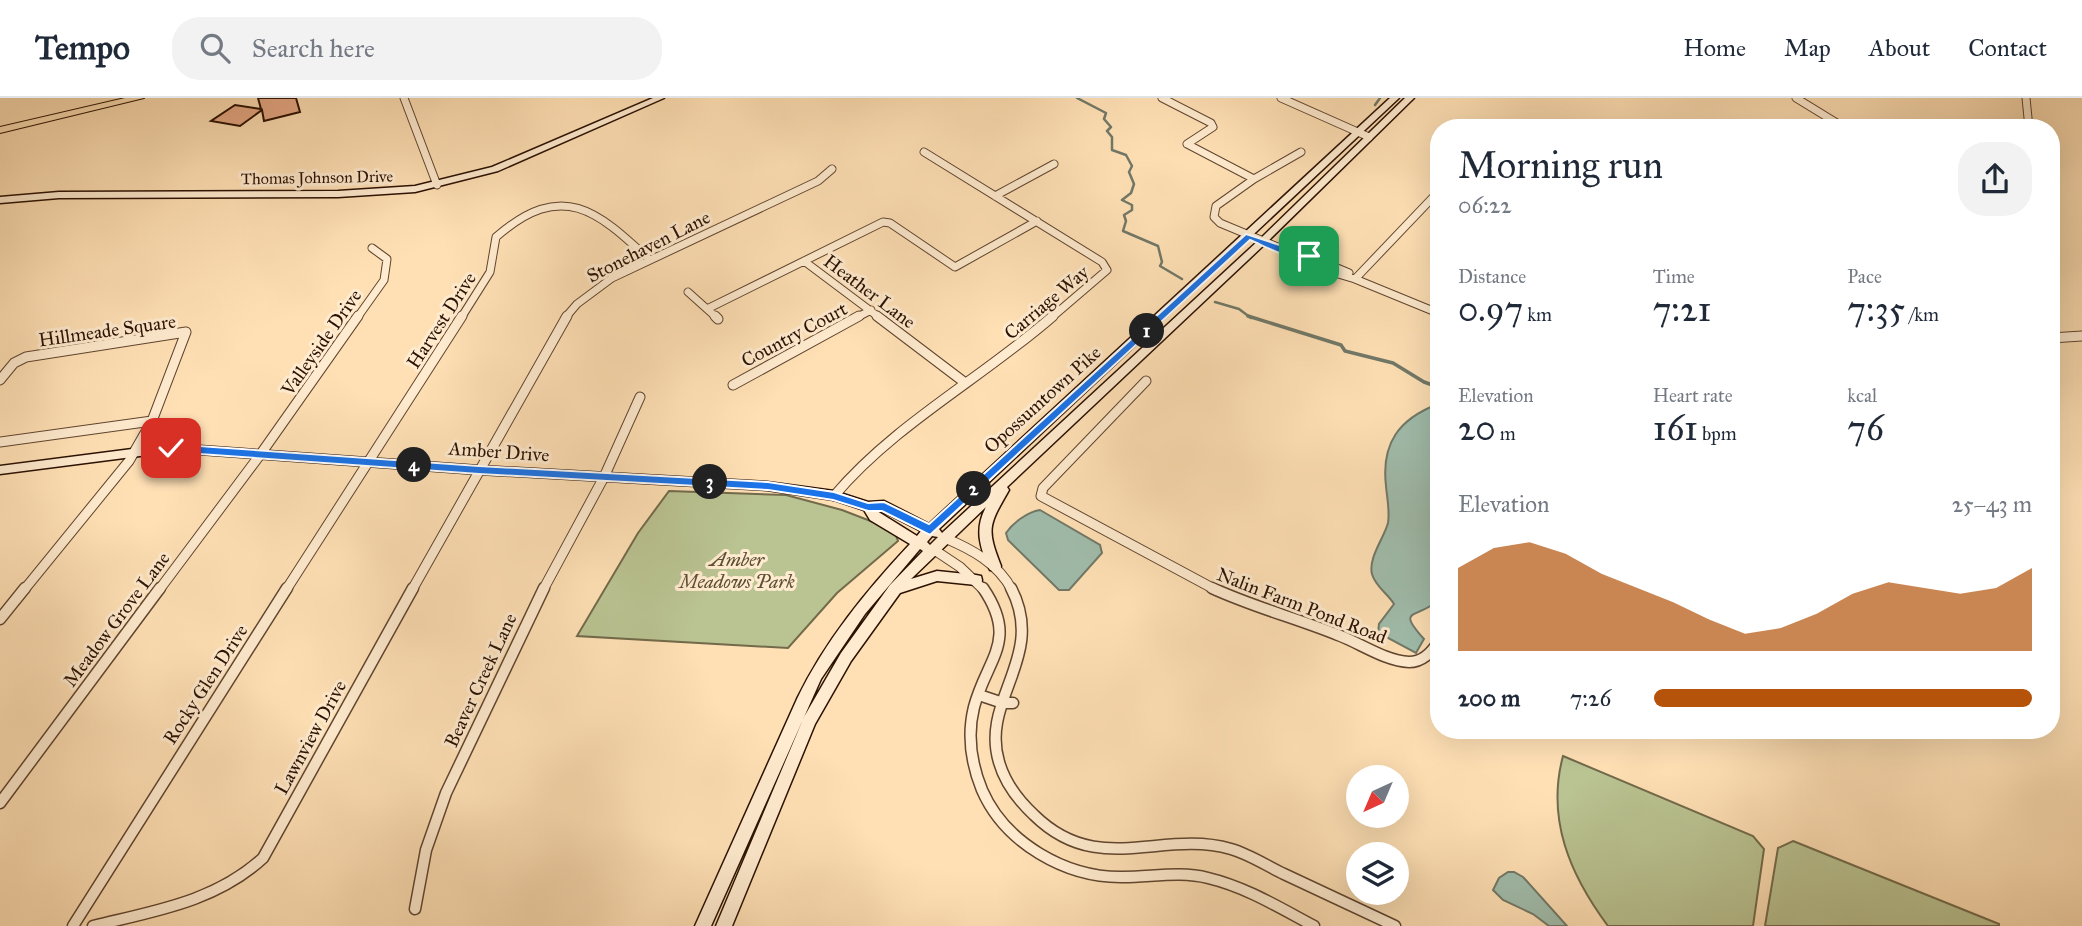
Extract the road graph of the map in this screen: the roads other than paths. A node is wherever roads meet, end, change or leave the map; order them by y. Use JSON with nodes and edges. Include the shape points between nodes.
{"nodes":[{"id":1,"x":91,"y":98,"type":"edge"},
{"id":2,"x":139,"y":98,"type":"edge"},
{"id":3,"x":404,"y":98,"type":"edge"},
{"id":4,"x":660,"y":98,"type":"edge"},
{"id":5,"x":1162,"y":98,"type":"edge"},
{"id":6,"x":1281,"y":98,"type":"edge"},
{"id":7,"x":1395,"y":98,"type":"edge"},
{"id":8,"x":1410,"y":98,"type":"edge"},
{"id":9,"x":1796,"y":98,"type":"edge"},
{"id":10,"x":2026,"y":98,"type":"edge"},
{"id":11,"x":1830,"y":119,"type":"edge"},
{"id":12,"x":2028,"y":119,"type":"edge"},
{"id":13,"x":2,"y":124,"type":"edge"},
{"id":14,"x":1358,"y":134,"type":"junction"},
{"id":15,"x":1369,"y":137,"type":"junction"},
{"id":16,"x":924,"y":152,"type":"dead end"},
{"id":17,"x":1301,"y":152,"type":"dead end"},
{"id":18,"x":1054,"y":164,"type":"dead end"},
{"id":19,"x":832,"y":169,"type":"dead end"},
{"id":20,"x":1254,"y":179,"type":"junction"},
{"id":21,"x":437,"y":185,"type":"junction"},
{"id":22,"x":995,"y":195,"type":"junction"},
{"id":23,"x":0,"y":200,"type":"edge"},
{"id":24,"x":1430,"y":200,"type":"edge"},
{"id":25,"x":1037,"y":221,"type":"junction"},
{"id":26,"x":1249,"y":236,"type":"junction"},
{"id":27,"x":1262,"y":242,"type":"junction"},
{"id":28,"x":372,"y":248,"type":"dead end"},
{"id":29,"x":650,"y":260,"type":"junction"},
{"id":30,"x":804,"y":261,"type":"junction"},
{"id":31,"x":1355,"y":279,"type":"junction"},
{"id":32,"x":688,"y":292,"type":"dead end"},
{"id":33,"x":707,"y":309,"type":"junction"},
{"id":34,"x":871,"y":310,"type":"junction"},
{"id":35,"x":1430,"y":310,"type":"edge"},
{"id":36,"x":718,"y":319,"type":"dead end"},
{"id":37,"x":2082,"y":336,"type":"edge"},
{"id":38,"x":2060,"y":337,"type":"edge"},
{"id":39,"x":0,"y":380,"type":"edge"},
{"id":40,"x":1146,"y":381,"type":"dead end"},
{"id":41,"x":964,"y":382,"type":"junction"},
{"id":42,"x":733,"y":385,"type":"dead end"},
{"id":43,"x":640,"y":397,"type":"dead end"},
{"id":44,"x":152,"y":421,"type":"junction"},
{"id":45,"x":0,"y":442,"type":"edge"},
{"id":46,"x":135,"y":451,"type":"junction"},
{"id":47,"x":260,"y":455,"type":"junction"},
{"id":48,"x":368,"y":461,"type":"junction"},
{"id":49,"x":0,"y":470,"type":"edge"},
{"id":50,"x":479,"y":470,"type":"junction"},
{"id":51,"x":1013,"y":474,"type":"junction"},
{"id":52,"x":604,"y":477,"type":"junction"},
{"id":53,"x":834,"y":496,"type":"junction"},
{"id":54,"x":868,"y":507,"type":"junction"},
{"id":55,"x":930,"y":530,"type":"junction"},
{"id":56,"x":945,"y":538,"type":"junction"},
{"id":57,"x":918,"y":543,"type":"junction"},
{"id":58,"x":933,"y":550,"type":"junction"},
{"id":59,"x":995,"y":566,"type":"junction"},
{"id":60,"x":976,"y":580,"type":"junction"},
{"id":61,"x":895,"y":589,"type":"junction"},
{"id":62,"x":0,"y":620,"type":"edge"},
{"id":63,"x":1430,"y":654,"type":"edge"},
{"id":64,"x":979,"y":695,"type":"junction"},
{"id":65,"x":1008,"y":703,"type":"junction"},
{"id":66,"x":0,"y":803,"type":"edge"},
{"id":67,"x":415,"y":909,"type":"dead end"},
{"id":68,"x":74,"y":926,"type":"edge"},
{"id":69,"x":93,"y":926,"type":"edge"},
{"id":70,"x":703,"y":926,"type":"edge"},
{"id":71,"x":724,"y":926,"type":"edge"},
{"id":72,"x":1314,"y":926,"type":"edge"},
{"id":73,"x":1395,"y":926,"type":"edge"}],
"edges":[{"from":1,"to":13,"type":"highway"},
{"from":2,"to":13,"type":"highway"},
{"from":3,"to":21,"type":"street"},
{"from":4,"to":21,"type":"main road","name":"Thomas Johnson Drive","via":[[521,159]]},
{"from":5,"to":20,"type":"street","via":[[1211,123],[1213,127],[1187,144]]},
{"from":6,"to":14,"type":"street"},
{"from":7,"to":14,"type":"main road","name":"Opossumtown Pike"},
{"from":8,"to":15,"type":"street","name":"Opossumtown Pike"},
{"from":9,"to":11,"type":"street"},
{"from":10,"to":12,"type":"street"},
{"from":14,"to":15,"type":"street"},
{"from":14,"to":26,"type":"street","name":"Opossumtown Pike"},
{"from":15,"to":27,"type":"main road","name":"Opossumtown Pike"},
{"from":16,"to":22,"type":"street","name":"Carriage Way"},
{"from":17,"to":20,"type":"street"},
{"from":18,"to":22,"type":"street"},
{"from":19,"to":29,"type":"street","name":"Stonehaven Lane","via":[[818,181]]},
{"from":20,"to":26,"type":"street","via":[[1221,202],[1213,217]]},
{"from":21,"to":23,"type":"main road","name":"Thomas Johnson Drive","via":[[376,193],[82,194]]},
{"from":22,"to":25,"type":"street","name":"Carriage Way"},
{"from":24,"to":31,"type":"street"},
{"from":25,"to":30,"type":"street","name":"Heather Lane","via":[[955,267],[887,222]]},
{"from":25,"to":41,"type":"street","name":"Carriage Way","via":[[1105,264],[1107,270],[1014,350]]},
{"from":26,"to":27,"type":"street"},
{"from":26,"to":55,"type":"main road","name":"Opossumtown Pike"},
{"from":27,"to":31,"type":"street"},
{"from":27,"to":51,"type":"main road","name":"Opossumtown Pike"},
{"from":28,"to":47,"type":"street","name":"Valleyside Drive","via":[[387,259],[384,280]]},
{"from":29,"to":48,"type":"street","name":"Harvest Drive","via":[[588,207],[550,207],[507,227],[496,237],[484,283]]},
{"from":29,"to":50,"type":"street","name":"Stonehaven Lane","via":[[602,284],[576,304]]},
{"from":30,"to":33,"type":"street"},
{"from":30,"to":34,"type":"street","name":"Heather Lane"},
{"from":31,"to":35,"type":"street"},
{"from":32,"to":33,"type":"street"},
{"from":33,"to":36,"type":"street"},
{"from":34,"to":41,"type":"street","name":"Heather Lane"},
{"from":34,"to":42,"type":"street","name":"Country Court"},
{"from":37,"to":38,"type":"street"},
{"from":39,"to":44,"type":"street","name":"Hillmeade Square","via":[[26,357],[186,332]]},
{"from":40,"to":63,"type":"street","name":"Nalin Farm Pond Road","via":[[1051,479],[1041,496],[1218,593],[1388,656],[1410,662]]},
{"from":41,"to":53,"type":"street","name":"Carriage Way","via":[[851,476]]},
{"from":43,"to":52,"type":"street","name":"Beaver Creek Lane"},
{"from":44,"to":45,"type":"street"},
{"from":44,"to":46,"type":"street","name":"Hillmeade Square"},
{"from":46,"to":47,"type":"street","name":"Amber Drive","via":[[184,449]]},
{"from":46,"to":49,"type":"street","name":"Amber Drive"},
{"from":46,"to":62,"type":"street"},
{"from":47,"to":48,"type":"street","name":"Amber Drive"},
{"from":47,"to":66,"type":"street","name":"Meadow Grove Lane"},
{"from":48,"to":50,"type":"street","name":"Amber Drive"},
{"from":48,"to":68,"type":"street","name":"Rocky Glen Drive"},
{"from":50,"to":52,"type":"street","name":"Amber Drive"},
{"from":50,"to":69,"type":"street","name":"Lawnview Drive","via":[[263,858],[222,890]]},
{"from":51,"to":56,"type":"main road","name":"Opossumtown Pike"},
{"from":51,"to":59,"type":"main road","via":[[983,523]]},
{"from":52,"to":53,"type":"street","name":"Amber Drive","via":[[768,486]]},
{"from":52,"to":67,"type":"street","name":"Beaver Creek Lane","via":[[531,613],[446,793],[426,850]]},
{"from":53,"to":54,"type":"street","name":"Amber Drive"},
{"from":54,"to":55,"type":"main road","name":"Amber Drive","via":[[884,506]]},
{"from":54,"to":57,"type":"main road","name":"Amber Drive","via":[[874,517]]},
{"from":55,"to":56,"type":"main road","name":"Amber Drive"},
{"from":55,"to":57,"type":"main road","name":"Opossumtown Pike"},
{"from":56,"to":58,"type":"main road","name":"Opossumtown Pike"},
{"from":56,"to":59,"type":"street"},
{"from":57,"to":58,"type":"main road","name":"Amber Drive"},
{"from":57,"to":70,"type":"main road","name":"Opossumtown Pike","via":[[861,606],[818,670]]},
{"from":58,"to":60,"type":"street"},
{"from":58,"to":61,"type":"main road","name":"Opossumtown Pike"},
{"from":59,"to":65,"type":"street","via":[[1019,599],[1024,626]]},
{"from":60,"to":61,"type":"main road","via":[[937,576]]},
{"from":60,"to":64,"type":"street","via":[[994,604],[999,647]]},
{"from":61,"to":71,"type":"main road","name":"Opossumtown Pike","via":[[846,657],[809,721]]},
{"from":64,"to":65,"type":"street"},
{"from":64,"to":72,"type":"street","via":[[971,727],[975,776],[998,817],[1037,852],[1102,876],[1180,873],[1206,877]]},
{"from":65,"to":73,"type":"street","via":[[996,729],[1003,776],[1029,812],[1065,838],[1136,852],[1187,844],[1232,849]]}]}
